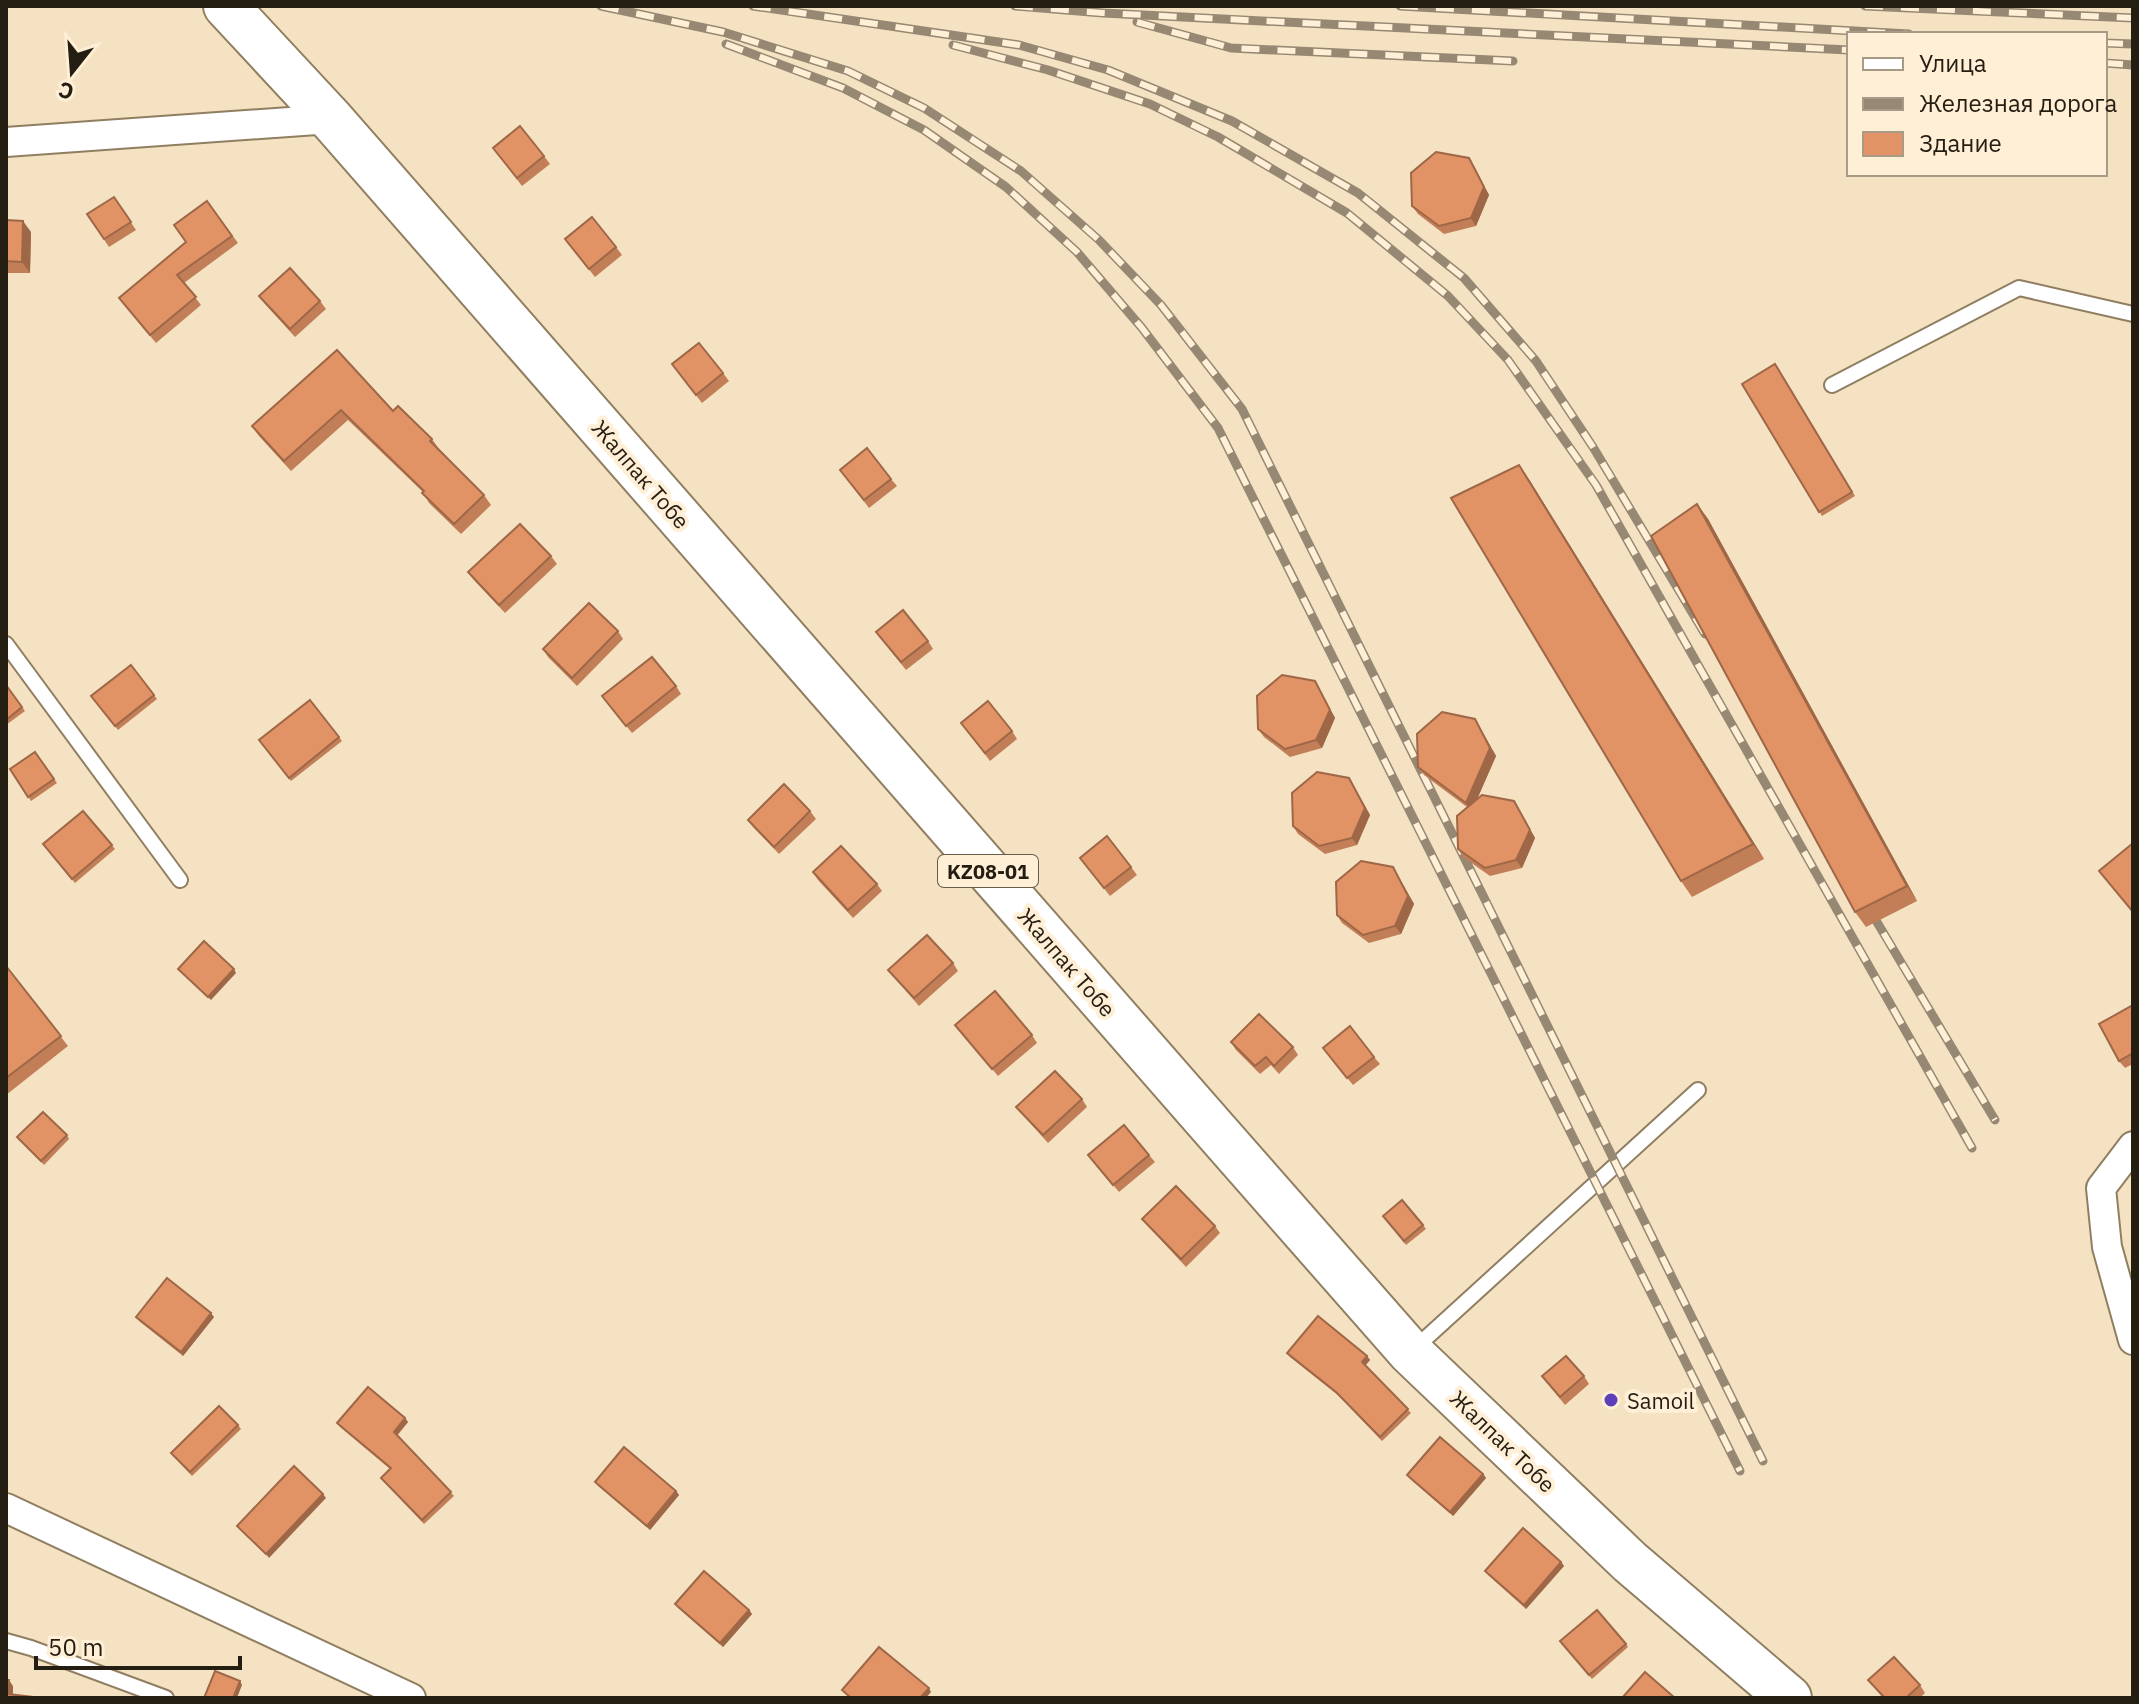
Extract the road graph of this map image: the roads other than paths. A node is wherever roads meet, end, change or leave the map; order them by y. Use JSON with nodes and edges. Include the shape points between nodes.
{"nodes":[{"id":1,"x":226,"y":6,"type":"edge"},
{"id":2,"x":331,"y":119,"type":"junction"},
{"id":3,"x":6,"y":142,"type":"edge"},
{"id":4,"x":2133,"y":314,"type":"edge"},
{"id":5,"x":1832,"y":385,"type":"dead end"},
{"id":6,"x":6,"y":644,"type":"edge"},
{"id":7,"x":180,"y":880,"type":"dead end"},
{"id":8,"x":1698,"y":1090,"type":"dead end"},
{"id":9,"x":2133,"y":1146,"type":"edge"},
{"id":10,"x":2133,"y":1340,"type":"edge"},
{"id":11,"x":1410,"y":1352,"type":"junction"},
{"id":12,"x":6,"y":1508,"type":"edge"},
{"id":13,"x":6,"y":1641,"type":"edge"},
{"id":14,"x":166,"y":1698,"type":"edge"},
{"id":15,"x":411,"y":1698,"type":"edge"},
{"id":16,"x":1789,"y":1698,"type":"edge"}],
"edges":[{"from":1,"to":2,"type":"main road","name":"Жалпак Тобе","number":"KZ08-01"},
{"from":2,"to":3,"type":"street"},
{"from":2,"to":11,"type":"main road","name":"Жалпак Тобе","number":"KZ08-01"},
{"from":4,"to":5,"type":"lane","via":[[2019,288]]},
{"from":6,"to":7,"type":"lane"},
{"from":8,"to":11,"type":"lane"},
{"from":9,"to":10,"type":"street","via":[[2101,1188],[2107,1247]]},
{"from":11,"to":16,"type":"main road","name":"Жалпак Тобе","number":"KZ08-01","via":[[1630,1562]]},
{"from":12,"to":15,"type":"street"},
{"from":13,"to":14,"type":"lane"}]}
